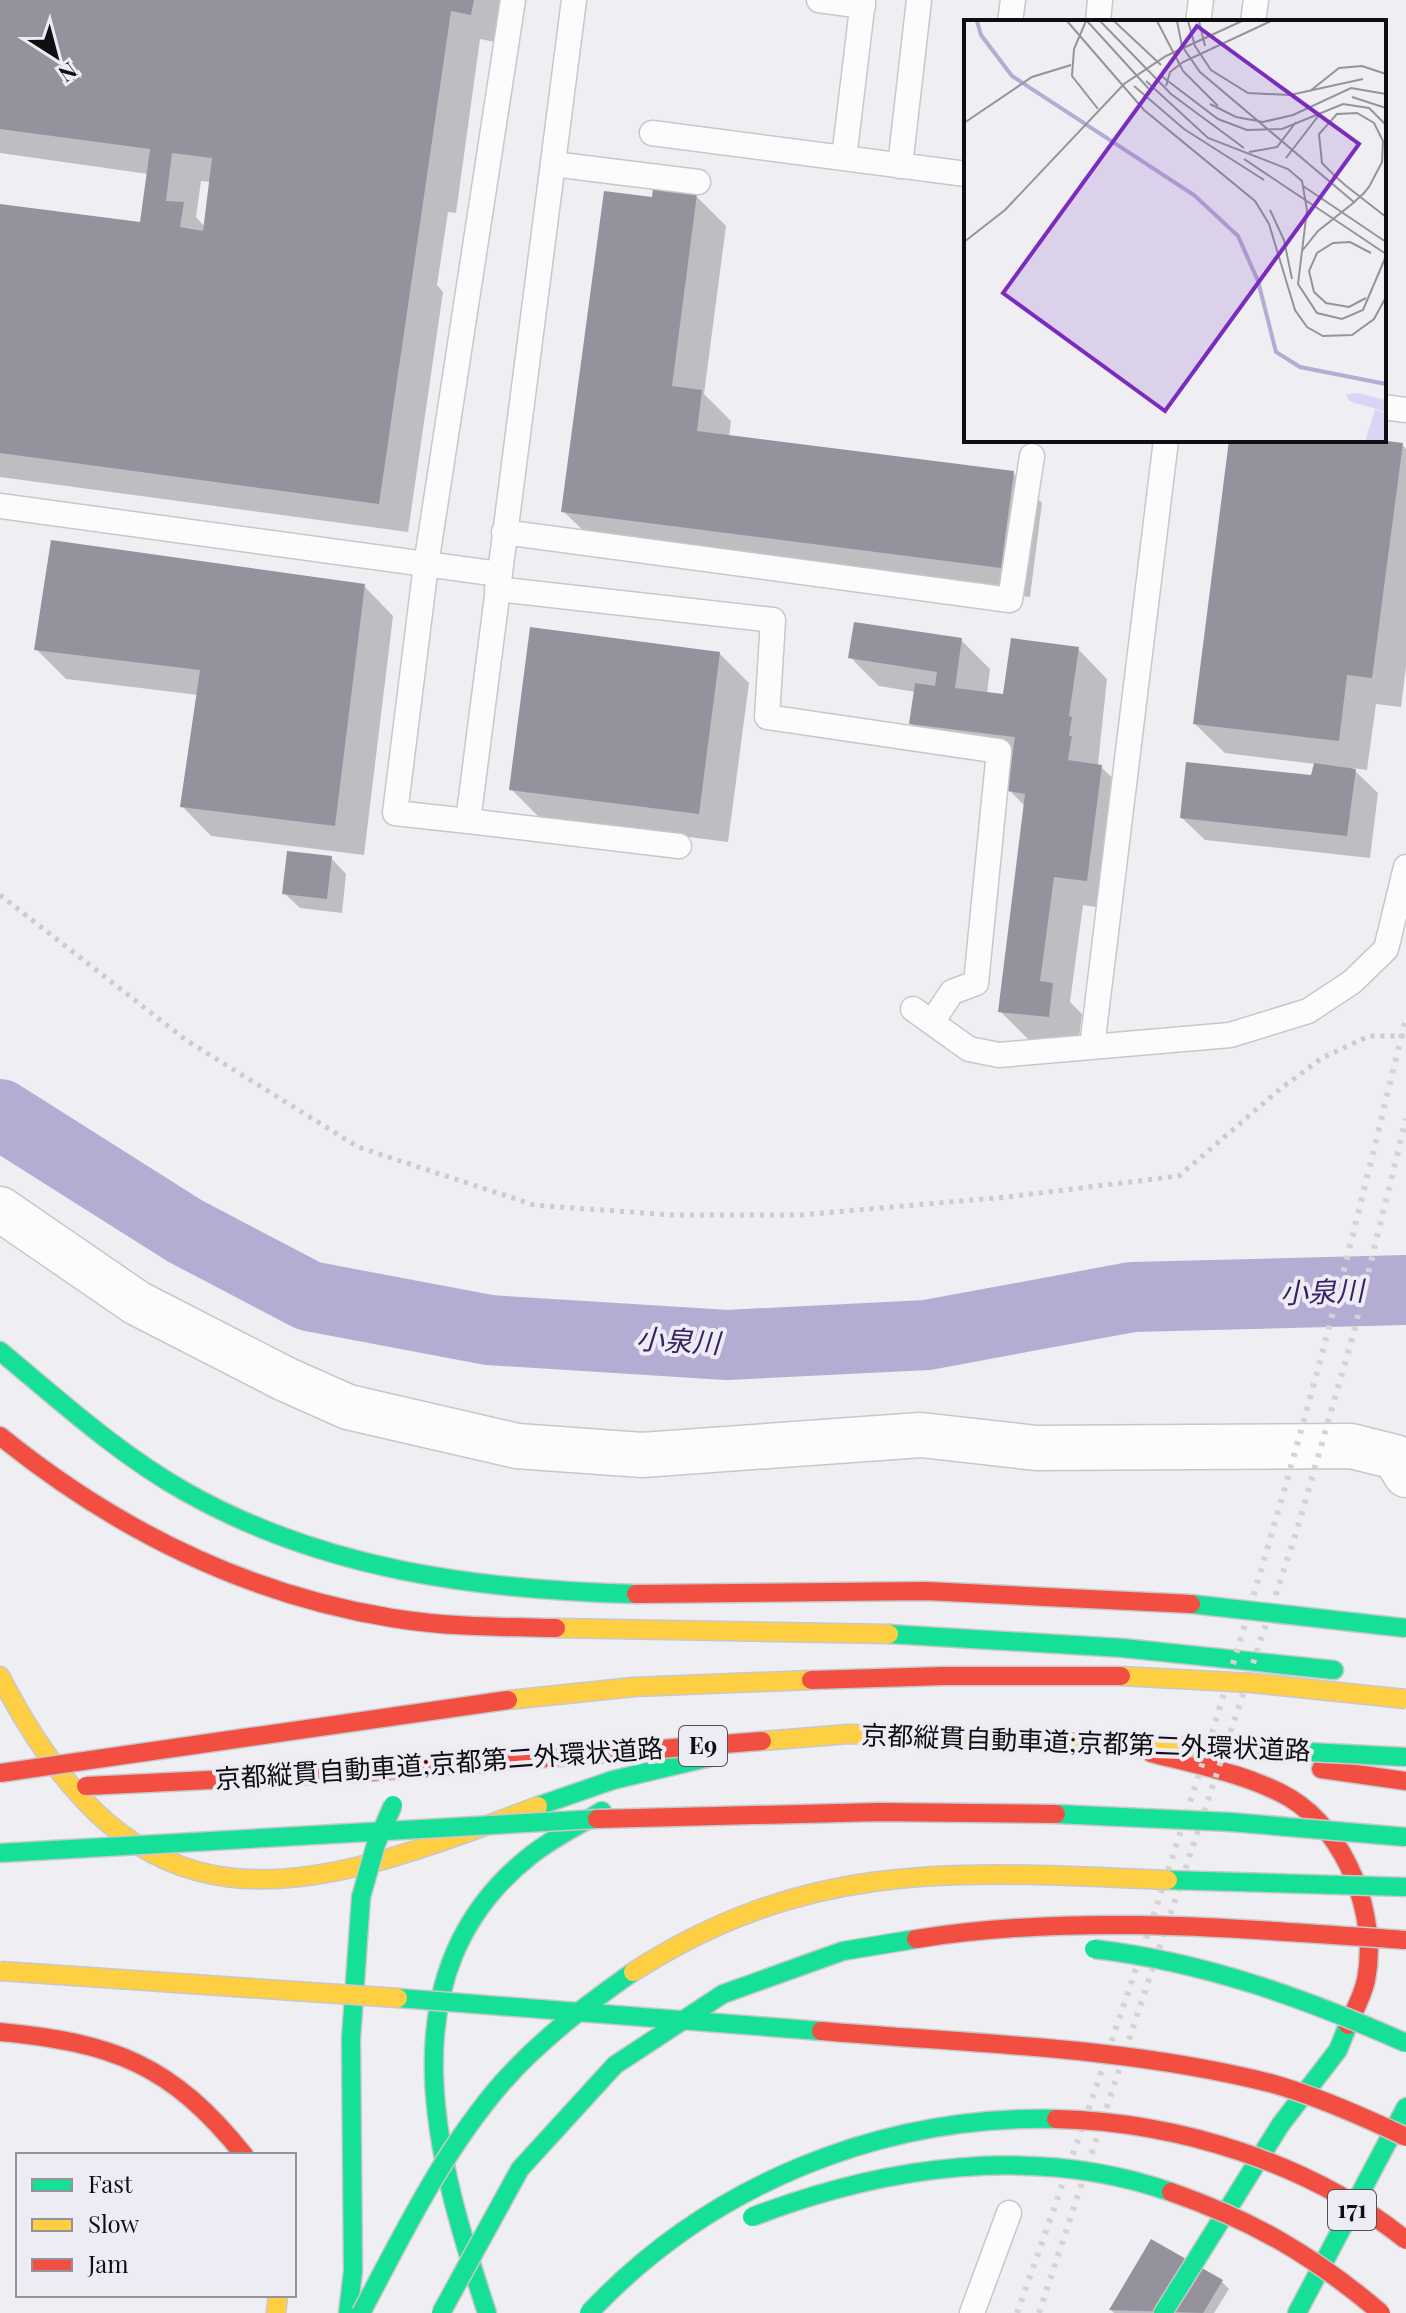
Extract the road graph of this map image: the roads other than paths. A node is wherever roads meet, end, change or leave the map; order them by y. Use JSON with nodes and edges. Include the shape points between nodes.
{"nodes":[{"id":1,"x":513,"y":0,"type":"edge"},
{"id":2,"x":574,"y":0,"type":"edge"},
{"id":3,"x":819,"y":0,"type":"edge"},
{"id":4,"x":919,"y":0,"type":"edge"},
{"id":5,"x":1013,"y":0,"type":"edge"},
{"id":6,"x":1100,"y":0,"type":"edge"},
{"id":7,"x":1201,"y":0,"type":"edge"},
{"id":8,"x":1256,"y":0,"type":"edge"},
{"id":9,"x":863,"y":3,"type":"edge"},
{"id":10,"x":1010,"y":20,"type":"edge"},
{"id":11,"x":1098,"y":20,"type":"edge"},
{"id":12,"x":1198,"y":20,"type":"edge"},
{"id":13,"x":1253,"y":20,"type":"edge"},
{"id":14,"x":652,"y":133,"type":"dead end"},
{"id":15,"x":844,"y":158,"type":"junction"},
{"id":16,"x":553,"y":164,"type":"junction"},
{"id":17,"x":900,"y":166,"type":"junction"},
{"id":18,"x":964,"y":174,"type":"edge"},
{"id":19,"x":698,"y":182,"type":"dead end"},
{"id":20,"x":1386,"y":407,"type":"edge"},
{"id":21,"x":1406,"y":410,"type":"edge"},
{"id":22,"x":1166,"y":442,"type":"edge"},
{"id":23,"x":1032,"y":456,"type":"dead end"},
{"id":24,"x":0,"y":506,"type":"edge"},
{"id":25,"x":504,"y":532,"type":"junction"},
{"id":26,"x":426,"y":565,"type":"junction"},
{"id":27,"x":498,"y":581,"type":"junction"},
{"id":28,"x":468,"y":821,"type":"junction"},
{"id":29,"x":679,"y":846,"type":"dead end"},
{"id":30,"x":1406,"y":867,"type":"edge"},
{"id":31,"x":1092,"y":1047,"type":"junction"},
{"id":32,"x":0,"y":1209,"type":"edge"},
{"id":33,"x":0,"y":1351,"type":"edge"},
{"id":34,"x":0,"y":1436,"type":"edge"},
{"id":35,"x":1406,"y":1475,"type":"edge"},
{"id":36,"x":1406,"y":1628,"type":"edge"},
{"id":37,"x":758,"y":1633,"type":"junction"},
{"id":38,"x":649,"y":1650,"type":"dead end"},
{"id":39,"x":1347,"y":1671,"type":"dead end"},
{"id":40,"x":580,"y":1672,"type":"dead end"},
{"id":41,"x":0,"y":1676,"type":"edge"},
{"id":42,"x":1406,"y":1699,"type":"edge"},
{"id":43,"x":474,"y":1726,"type":"dead end"},
{"id":44,"x":1067,"y":1731,"type":"junction"},
{"id":45,"x":442,"y":1750,"type":"dead end"},
{"id":46,"x":716,"y":1756,"type":"junction"},
{"id":47,"x":1406,"y":1757,"type":"edge"},
{"id":48,"x":0,"y":1773,"type":"edge"},
{"id":49,"x":1406,"y":1781,"type":"edge"},
{"id":50,"x":45,"y":1788,"type":"dead end"},
{"id":51,"x":1406,"y":1837,"type":"edge"},
{"id":52,"x":0,"y":1853,"type":"edge"},
{"id":53,"x":1406,"y":1887,"type":"edge"},
{"id":54,"x":1406,"y":1940,"type":"edge"},
{"id":55,"x":1041,"y":1945,"type":"dead end"},
{"id":56,"x":1068,"y":1947,"type":"dead end"},
{"id":57,"x":0,"y":1971,"type":"edge"},
{"id":58,"x":744,"y":1983,"type":"junction"},
{"id":59,"x":0,"y":2032,"type":"edge"},
{"id":60,"x":1406,"y":2043,"type":"edge"},
{"id":61,"x":1406,"y":2107,"type":"edge"},
{"id":62,"x":1406,"y":2137,"type":"edge"},
{"id":63,"x":243,"y":2153,"type":"edge"},
{"id":64,"x":1009,"y":2213,"type":"dead end"},
{"id":65,"x":734,"y":2225,"type":"dead end"},
{"id":66,"x":1406,"y":2240,"type":"edge"},
{"id":67,"x":683,"y":2256,"type":"dead end"},
{"id":68,"x":348,"y":2313,"type":"edge"},
{"id":69,"x":361,"y":2313,"type":"edge"},
{"id":70,"x":441,"y":2313,"type":"edge"},
{"id":71,"x":487,"y":2313,"type":"edge"},
{"id":72,"x":589,"y":2313,"type":"edge"},
{"id":73,"x":609,"y":2313,"type":"edge"},
{"id":74,"x":972,"y":2313,"type":"edge"},
{"id":75,"x":1163,"y":2313,"type":"edge"},
{"id":76,"x":1297,"y":2313,"type":"edge"},
{"id":77,"x":1381,"y":2313,"type":"edge"}],
"edges":[{"from":1,"to":26,"type":"lane"},
{"from":2,"to":16,"type":"lane"},
{"from":3,"to":9,"type":"lane"},
{"from":4,"to":17,"type":"lane"},
{"from":5,"to":10,"type":"lane"},
{"from":6,"to":11,"type":"lane"},
{"from":7,"to":12,"type":"lane"},
{"from":8,"to":13,"type":"lane"},
{"from":9,"to":15,"type":"lane"},
{"from":14,"to":15,"type":"lane"},
{"from":15,"to":17,"type":"lane"},
{"from":16,"to":19,"type":"lane"},
{"from":16,"to":25,"type":"lane"},
{"from":17,"to":18,"type":"lane"},
{"from":20,"to":21,"type":"lane"},
{"from":22,"to":31,"type":"lane"},
{"from":23,"to":25,"type":"lane","via":[[1010,600]]},
{"from":24,"to":26,"type":"lane"},
{"from":25,"to":27,"type":"lane"},
{"from":26,"to":27,"type":"lane"},
{"from":26,"to":28,"type":"lane","via":[[395,813]]},
{"from":27,"to":28,"type":"lane"},
{"from":27,"to":31,"type":"lane","via":[[773,620],[767,717],[999,751],[976,983],[952,992],[922,1016],[969,1049],[999,1055]]},
{"from":28,"to":29,"type":"lane"},
{"from":30,"to":31,"type":"lane","via":[[1386,949],[1352,982],[1308,1011],[1230,1035]]},
{"from":32,"to":35,"type":"street","via":[[137,1303],[285,1379],[348,1407],[517,1446],[642,1455],[921,1435],[1036,1448],[1351,1446],[1395,1457]]},
{"from":33,"to":36,"type":"highway","bridge":true,"via":[[127,1452],[209,1505],[300,1546],[421,1578],[554,1593],[1060,1593]]},
{"from":34,"to":37,"type":"highway","via":[[31,1463],[155,1542],[305,1599],[392,1618],[496,1626]]},
{"from":37,"to":38,"type":"highway"},
{"from":37,"to":39,"type":"highway","via":[[1056,1642]]},
{"from":40,"to":43,"type":"highway","bridge":true},
{"from":41,"to":46,"type":"highway","via":[[25,1729],[94,1814],[142,1851],[173,1865],[237,1880],[302,1876],[413,1853],[582,1790]]},
{"from":42,"to":48,"type":"highway","bridge":true,"via":[[1215,1680],[1056,1673],[613,1689]]},
{"from":44,"to":46,"type":"highway","via":[[880,1724]]},
{"from":44,"to":49,"type":"highway"},
{"from":44,"to":75,"type":"highway","via":[[1245,1778],[1291,1799],[1327,1830],[1353,1870],[1368,1940],[1366,1980],[1338,2050],[1281,2124]]},
{"from":45,"to":68,"type":"highway","bridge":true,"via":[[414,1774],[392,1805],[361,1897],[351,2039],[353,2271]]},
{"from":46,"to":71,"type":"highway","via":[[586,1819],[532,1855],[468,1923],[450,1959],[433,2020],[429,2067],[452,2197]]},
{"from":47,"to":50,"type":"highway","name":"京都縦貫自動車道;京都第二外環状道路","number":"E9","bridge":true,"via":[[849,1734],[355,1773]]},
{"from":51,"to":52,"type":"highway","bridge":true,"via":[[1269,1822],[906,1810],[482,1822]]},
{"from":53,"to":69,"type":"highway","bridge":true,"via":[[988,1873],[904,1876],[758,1908],[697,1933],[594,1997],[504,2082],[428,2190]]},
{"from":54,"to":58,"type":"highway","bridge":true,"via":[[1242,1929],[1010,1926],[878,1941],[809,1958]]},
{"from":55,"to":58,"type":"highway","bridge":true,"via":[[885,1954]]},
{"from":56,"to":60,"type":"highway","bridge":true,"via":[[1172,1962],[1232,1978]]},
{"from":57,"to":62,"type":"highway","bridge":true,"via":[[549,2007],[1091,2054],[1198,2067],[1291,2089]]},
{"from":58,"to":70,"type":"highway","bridge":true,"via":[[639,2045],[586,2092],[538,2147],[497,2209]]},
{"from":59,"to":63,"type":"highway","via":[[81,2042],[133,2058],[176,2082],[216,2117]]},
{"from":61,"to":76,"type":"highway","number":"171"},
{"from":64,"to":74,"type":"lane"},
{"from":65,"to":77,"type":"highway","bridge":true,"via":[[786,2201],[917,2170],[1048,2168],[1175,2193],[1236,2216],[1290,2244]]},
{"from":66,"to":72,"type":"highway","bridge":true,"via":[[1334,2191],[1279,2165],[1214,2145],[1146,2126],[1072,2117],[997,2118],[918,2127],[778,2173],[713,2210]]},
{"from":67,"to":73,"type":"highway"}]}
